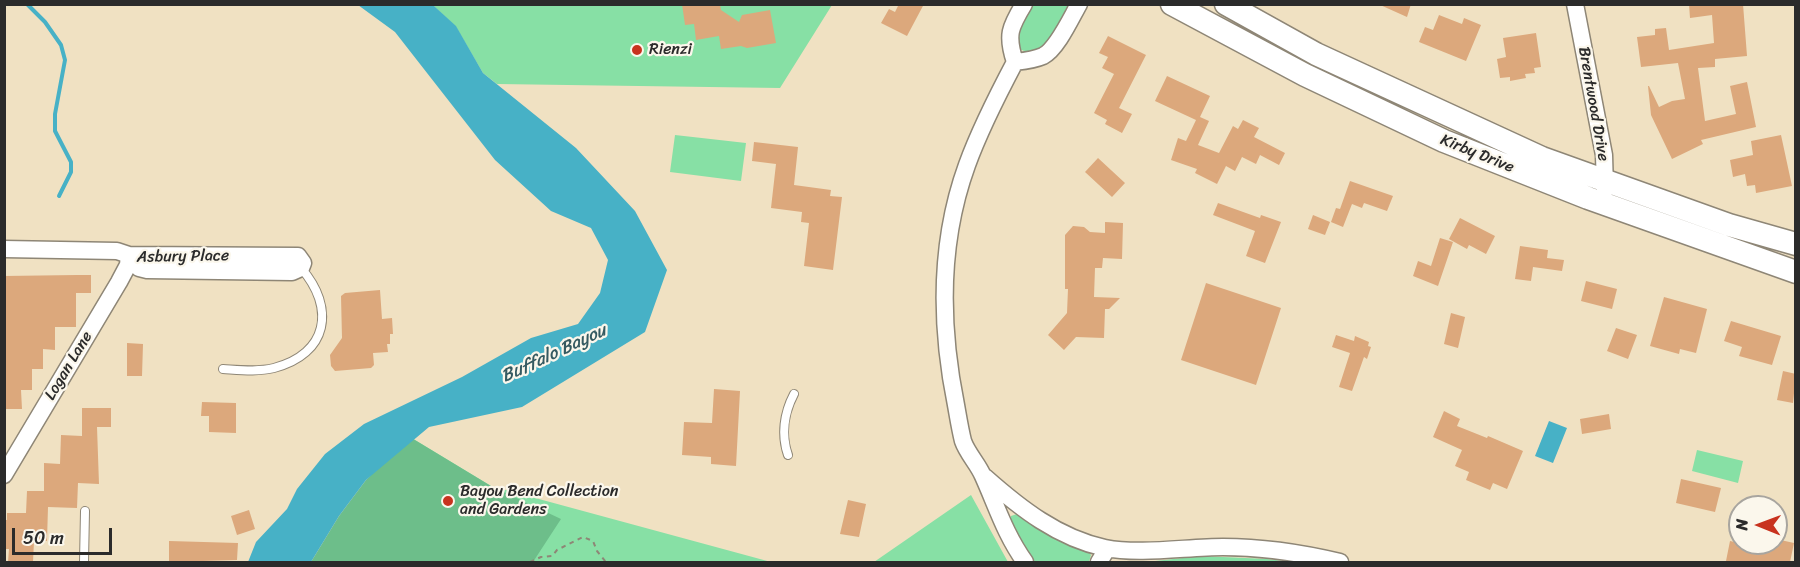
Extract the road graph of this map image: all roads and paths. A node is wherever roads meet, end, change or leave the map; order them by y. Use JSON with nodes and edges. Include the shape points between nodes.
{"nodes":[{"id":1,"x":1024,"y":4,"type":"edge"},
{"id":2,"x":1079,"y":4,"type":"edge"},
{"id":3,"x":1172,"y":4,"type":"edge"},
{"id":4,"x":1226,"y":4,"type":"edge"},
{"id":5,"x":1575,"y":4,"type":"edge"},
{"id":6,"x":1015,"y":62,"type":"junction"},
{"id":7,"x":1605,"y":180,"type":"junction"},
{"id":8,"x":1604,"y":203,"type":"junction"},
{"id":9,"x":1796,"y":244,"type":"edge"},
{"id":10,"x":4,"y":249,"type":"edge"},
{"id":11,"x":129,"y":255,"type":"junction"},
{"id":12,"x":301,"y":268,"type":"joint"},
{"id":13,"x":1796,"y":272,"type":"edge"},
{"id":14,"x":223,"y":369,"type":"dead end"},
{"id":15,"x":795,"y":394,"type":"dead end"},
{"id":16,"x":788,"y":455,"type":"dead end"},
{"id":17,"x":6,"y":469,"type":"edge"},
{"id":18,"x":982,"y":474,"type":"junction"},
{"id":19,"x":85,"y":511,"type":"dead end"},
{"id":20,"x":1103,"y":556,"type":"edge"},
{"id":21,"x":84,"y":562,"type":"edge"},
{"id":22,"x":530,"y":562,"type":"edge"},
{"id":23,"x":606,"y":562,"type":"edge"},
{"id":24,"x":1025,"y":562,"type":"edge"},
{"id":25,"x":1340,"y":562,"type":"edge"}],
"edges":[{"from":1,"to":6,"type":"street","via":[[1011,26],[1010,47]]},
{"from":2,"to":6,"type":"street","via":[[1046,55]]},
{"from":3,"to":8,"type":"main road","name":"Kirby Drive","via":[[1305,75],[1444,141]]},
{"from":4,"to":7,"type":"main road","name":"Kirby Drive","via":[[1316,54],[1542,158]]},
{"from":5,"to":7,"type":"street","name":"Brentwood Drive","via":[[1604,155]]},
{"from":6,"to":18,"type":"street","via":[[966,168],[955,210],[944,287],[949,372],[963,442]]},
{"from":7,"to":8,"type":"street","name":"Brentwood Drive"},
{"from":7,"to":9,"type":"main road","name":"Kirby Drive","via":[[1729,225]]},
{"from":8,"to":13,"type":"main road","name":"Kirby Drive"},
{"from":10,"to":11,"type":"street","via":[[117,251]]},
{"from":11,"to":12,"type":"street","name":"Asbury Place","via":[[147,270],[234,263],[292,272]]},
{"from":11,"to":17,"type":"street","name":"Logan Lane","via":[[119,282]]},
{"from":12,"to":14,"type":"lane","via":[[320,301],[322,329],[315,344],[275,368]]},
{"from":15,"to":16,"type":"lane","via":[[787,407],[783,441]]},
{"from":18,"to":20,"type":"street","via":[[1022,508]]},
{"from":18,"to":24,"type":"street","via":[[1003,526]]},
{"from":19,"to":21,"type":"lane"},
{"from":20,"to":25,"type":"street","via":[[1140,550],[1224,547],[1266,549]]},
{"from":22,"to":23,"type":"path","via":[[552,556],[556,550],[583,537],[593,541]]}]}
